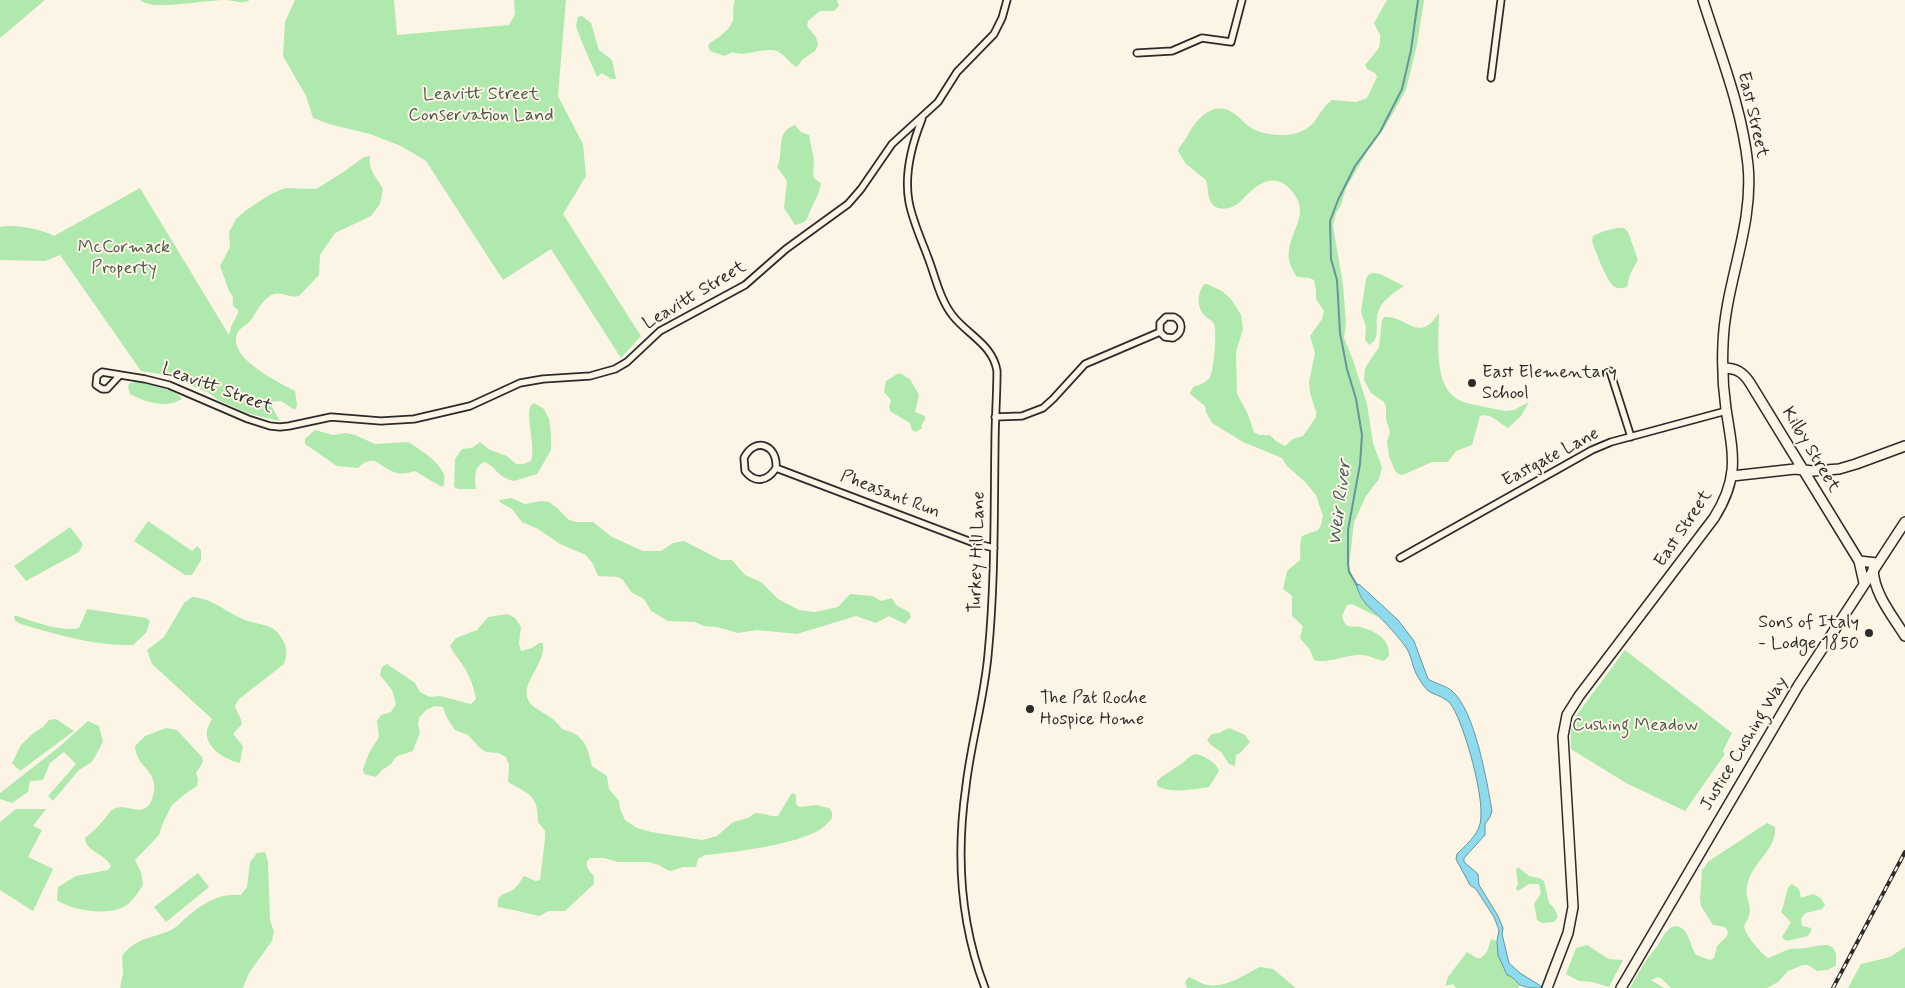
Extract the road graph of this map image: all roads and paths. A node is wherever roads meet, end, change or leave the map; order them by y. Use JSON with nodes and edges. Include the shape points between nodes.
{"nodes":[{"id":1,"x":1007,"y":0,"type":"edge"},
{"id":2,"x":1242,"y":0,"type":"edge"},
{"id":3,"x":1501,"y":0,"type":"edge"},
{"id":4,"x":1703,"y":0,"type":"edge"},
{"id":5,"x":1137,"y":53,"type":"dead end"},
{"id":6,"x":1491,"y":78,"type":"dead end"},
{"id":7,"x":923,"y":118,"type":"junction"},
{"id":8,"x":904,"y":133,"type":"junction"},
{"id":9,"x":914,"y":139,"type":"junction"},
{"id":10,"x":1160,"y":332,"type":"dead end"},
{"id":11,"x":1723,"y":368,"type":"junction"},
{"id":12,"x":1610,"y":371,"type":"dead end"},
{"id":13,"x":120,"y":375,"type":"dead end"},
{"id":14,"x":1726,"y":411,"type":"junction"},
{"id":15,"x":995,"y":417,"type":"junction"},
{"id":16,"x":1631,"y":437,"type":"junction"},
{"id":17,"x":1905,"y":446,"type":"edge"},
{"id":18,"x":776,"y":468,"type":"junction"},
{"id":19,"x":1802,"y":470,"type":"junction"},
{"id":20,"x":1732,"y":476,"type":"junction"},
{"id":21,"x":1905,"y":522,"type":"edge"},
{"id":22,"x":994,"y":548,"type":"junction"},
{"id":23,"x":1400,"y":558,"type":"dead end"},
{"id":24,"x":1859,"y":561,"type":"junction"},
{"id":25,"x":1875,"y":566,"type":"junction"},
{"id":26,"x":1862,"y":586,"type":"junction"},
{"id":27,"x":1879,"y":594,"type":"junction"},
{"id":28,"x":1905,"y":636,"type":"edge"},
{"id":29,"x":1548,"y":986,"type":"edge"},
{"id":30,"x":985,"y":988,"type":"edge"},
{"id":31,"x":1621,"y":988,"type":"edge"}],
"edges":[{"from":1,"to":7,"type":"street","name":"Leavitt Street","via":[[994,34],[957,72],[938,102]]},
{"from":2,"to":5,"type":"street","via":[[1231,42],[1202,38],[1172,51]]},
{"from":3,"to":6,"type":"street"},
{"from":4,"to":11,"type":"main road","name":"East Street","via":[[1738,111],[1749,178],[1746,226],[1726,312]]},
{"from":7,"to":8,"type":"street","name":"Leavitt Street"},
{"from":7,"to":9,"type":"street","name":"Turkey Hill Lane"},
{"from":8,"to":9,"type":"street"},
{"from":8,"to":13,"type":"street","name":"Leavitt Street","via":[[840,210],[786,249],[745,285],[660,331],[627,362],[609,371],[520,383],[470,406],[414,419],[331,418],[280,427],[248,419],[169,386]]},
{"from":9,"to":15,"type":"street","name":"Turkey Hill Lane","via":[[909,174],[910,207],[950,311],[996,362]]},
{"from":10,"to":15,"type":"street","via":[[1085,364],[1043,408],[1022,416]]},
{"from":11,"to":14,"type":"main road","name":"East Street"},
{"from":11,"to":19,"type":"main road","name":"Kilby Street","via":[[1736,370],[1748,380]]},
{"from":12,"to":16,"type":"street"},
{"from":14,"to":16,"type":"street","name":"Eastgate Lane"},
{"from":14,"to":20,"type":"main road","name":"East Street","via":[[1733,453]]},
{"from":15,"to":22,"type":"street","name":"Turkey Hill Lane"},
{"from":16,"to":23,"type":"street","name":"Eastgate Lane","via":[[1592,450]]},
{"from":17,"to":19,"type":"main road","via":[[1845,468]]},
{"from":18,"to":18,"type":"street","via":[[765,479],[754,478],[745,470],[744,458],[755,446],[765,446],[775,454]]},
{"from":18,"to":22,"type":"street","name":"Pheasant Run"},
{"from":19,"to":20,"type":"main road"},
{"from":19,"to":24,"type":"main road","name":"Kilby Street"},
{"from":20,"to":29,"type":"main road","name":"East Street","via":[[1726,497],[1714,518],[1579,696],[1565,720],[1563,748],[1573,907],[1568,933]]},
{"from":21,"to":25,"type":"main road","name":"Justice Cushing Way"},
{"from":22,"to":30,"type":"street","name":"Turkey Hill Lane","via":[[988,658],[966,785],[962,841],[964,915]]},
{"from":24,"to":25,"type":"main road"},
{"from":24,"to":26,"type":"main road","name":"Kilby Street"},
{"from":25,"to":26,"type":"main road","name":"Justice Cushing Way"},
{"from":25,"to":27,"type":"main road","via":[[1874,581]]},
{"from":26,"to":27,"type":"main road"},
{"from":26,"to":31,"type":"main road","name":"Justice Cushing Way","via":[[1766,738]]},
{"from":27,"to":28,"type":"main road"}]}
